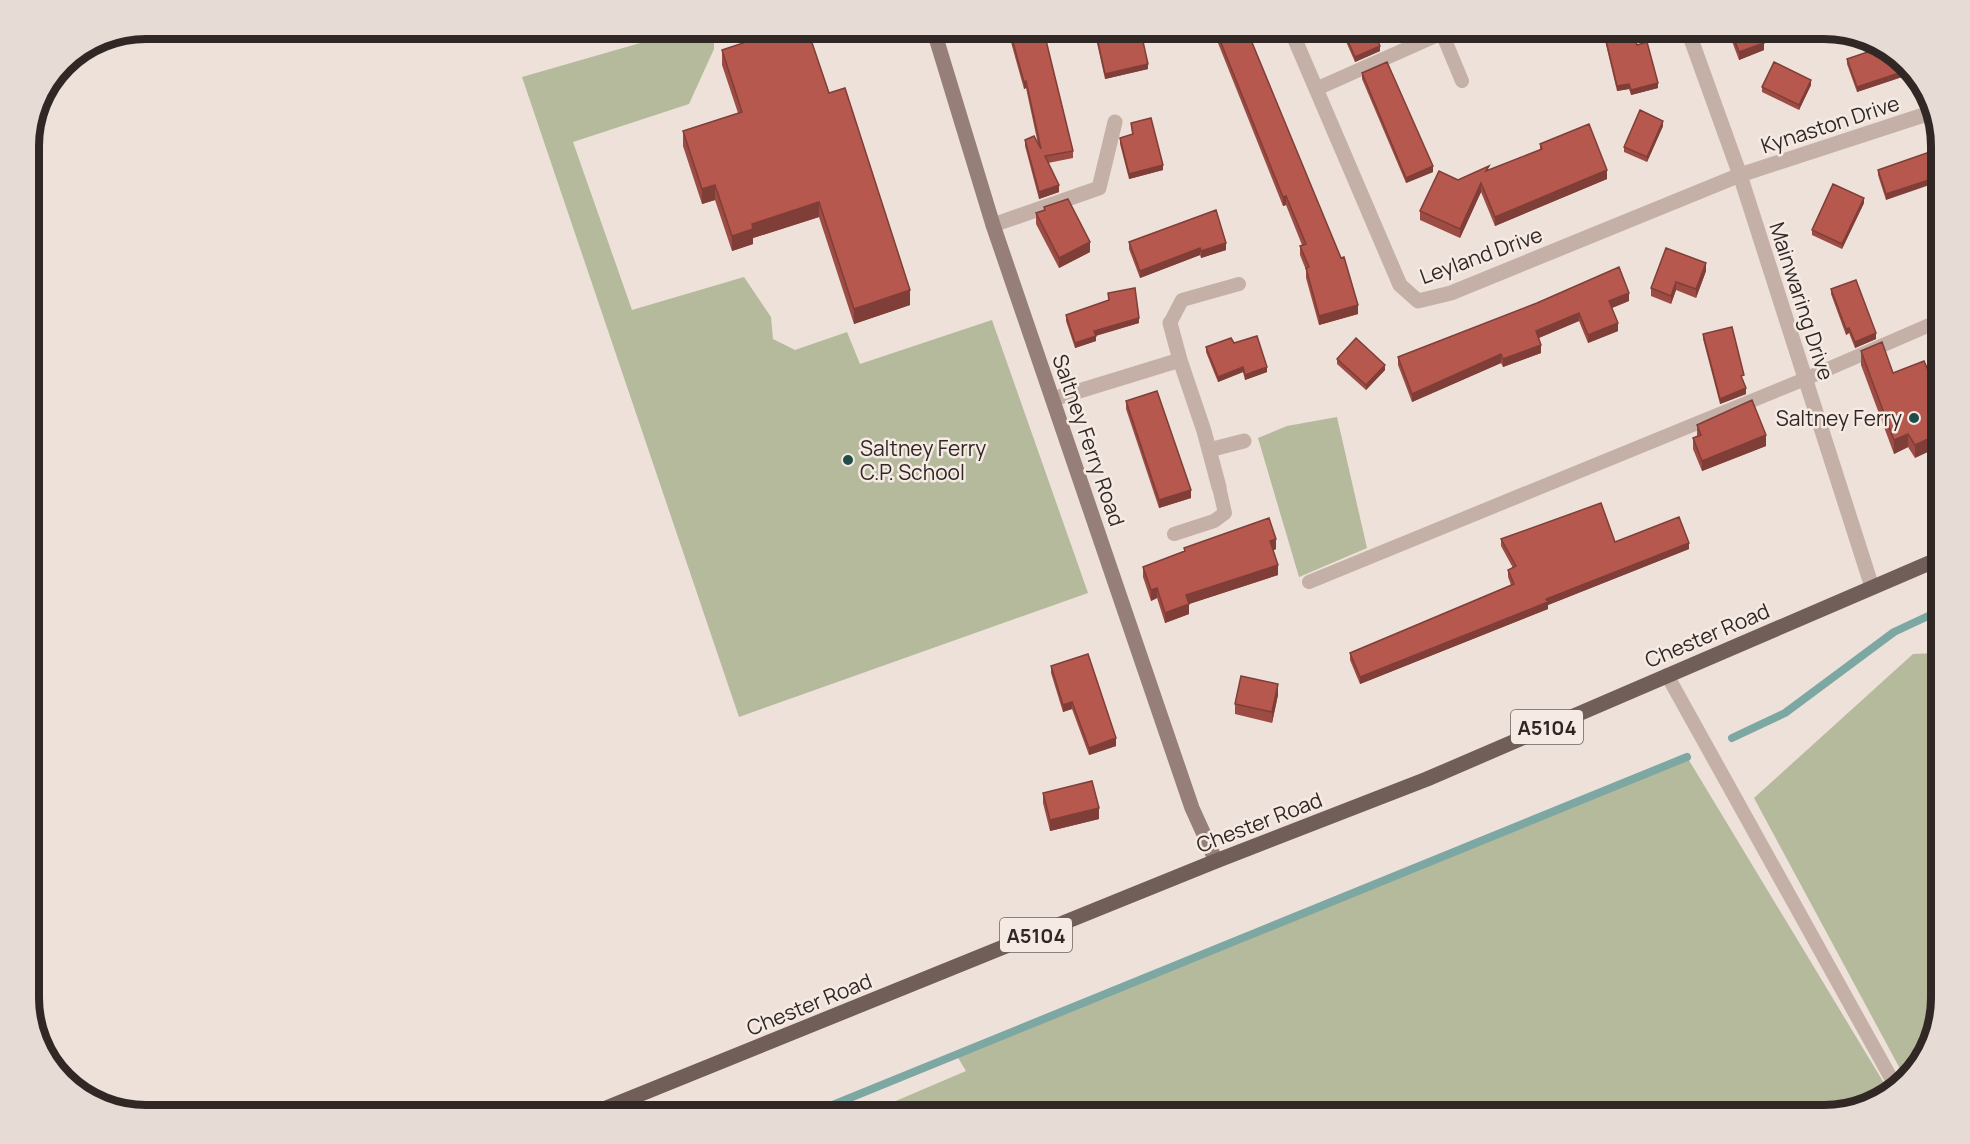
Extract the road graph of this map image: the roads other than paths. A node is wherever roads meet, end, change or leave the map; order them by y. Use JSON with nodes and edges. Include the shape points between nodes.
{"nodes":[{"id":1,"x":936,"y":39,"type":"edge"},
{"id":2,"x":1295,"y":39,"type":"edge"},
{"id":3,"x":1425,"y":39,"type":"edge"},
{"id":4,"x":1446,"y":39,"type":"edge"},
{"id":5,"x":1691,"y":39,"type":"edge"},
{"id":6,"x":1462,"y":81,"type":"dead end"},
{"id":7,"x":1316,"y":89,"type":"junction"},
{"id":8,"x":1926,"y":114,"type":"edge"},
{"id":9,"x":1115,"y":122,"type":"dead end"},
{"id":10,"x":1740,"y":175,"type":"junction"},
{"id":11,"x":993,"y":225,"type":"junction"},
{"id":12,"x":1239,"y":284,"type":"dead end"},
{"id":13,"x":1170,"y":323,"type":"joint"},
{"id":14,"x":1931,"y":324,"type":"edge"},
{"id":15,"x":1180,"y":360,"type":"junction"},
{"id":16,"x":1805,"y":379,"type":"junction"},
{"id":17,"x":1053,"y":399,"type":"junction"},
{"id":18,"x":1244,"y":441,"type":"dead end"},
{"id":19,"x":1209,"y":450,"type":"junction"},
{"id":20,"x":1219,"y":487,"type":"joint"},
{"id":21,"x":1174,"y":534,"type":"dead end"},
{"id":22,"x":1931,"y":562,"type":"edge"},
{"id":23,"x":1309,"y":582,"type":"dead end"},
{"id":24,"x":1872,"y":587,"type":"junction"},
{"id":25,"x":1667,"y":675,"type":"junction"},
{"id":26,"x":1216,"y":861,"type":"junction"},
{"id":27,"x":1892,"y":1080,"type":"edge"},
{"id":28,"x":616,"y":1105,"type":"edge"}],
"edges":[{"from":1,"to":11,"type":"main road","name":"Saltney Ferry Road"},
{"from":2,"to":7,"type":"street","name":"Leyland Drive"},
{"from":3,"to":7,"type":"lane"},
{"from":4,"to":6,"type":"lane"},
{"from":5,"to":10,"type":"street","name":"Mainwaring Drive"},
{"from":7,"to":10,"type":"street","name":"Leyland Drive","via":[[1400,285],[1418,301],[1451,293]]},
{"from":8,"to":10,"type":"street","name":"Kynaston Drive"},
{"from":9,"to":11,"type":"street","via":[[1099,188]]},
{"from":10,"to":16,"type":"street","name":"Mainwaring Drive"},
{"from":11,"to":17,"type":"main road","name":"Saltney Ferry Road"},
{"from":12,"to":13,"type":"lane","via":[[1182,300]]},
{"from":13,"to":15,"type":"street"},
{"from":14,"to":16,"type":"lane"},
{"from":15,"to":17,"type":"street"},
{"from":15,"to":19,"type":"street"},
{"from":16,"to":23,"type":"lane"},
{"from":16,"to":24,"type":"street","name":"Mainwaring Drive"},
{"from":17,"to":26,"type":"main road","name":"Saltney Ferry Road","via":[[1192,808]]},
{"from":18,"to":19,"type":"street"},
{"from":19,"to":20,"type":"street"},
{"from":20,"to":21,"type":"lane","via":[[1225,513],[1214,521]]},
{"from":22,"to":24,"type":"main road","name":"Chester Road","number":"A5104"},
{"from":24,"to":25,"type":"main road","name":"Chester Road","number":"A5104"},
{"from":25,"to":26,"type":"main road","name":"Chester Road","number":"A5104","via":[[1427,779]]},
{"from":25,"to":27,"type":"lane"},
{"from":26,"to":28,"type":"main road","name":"Chester Road","number":"A5104"}]}
